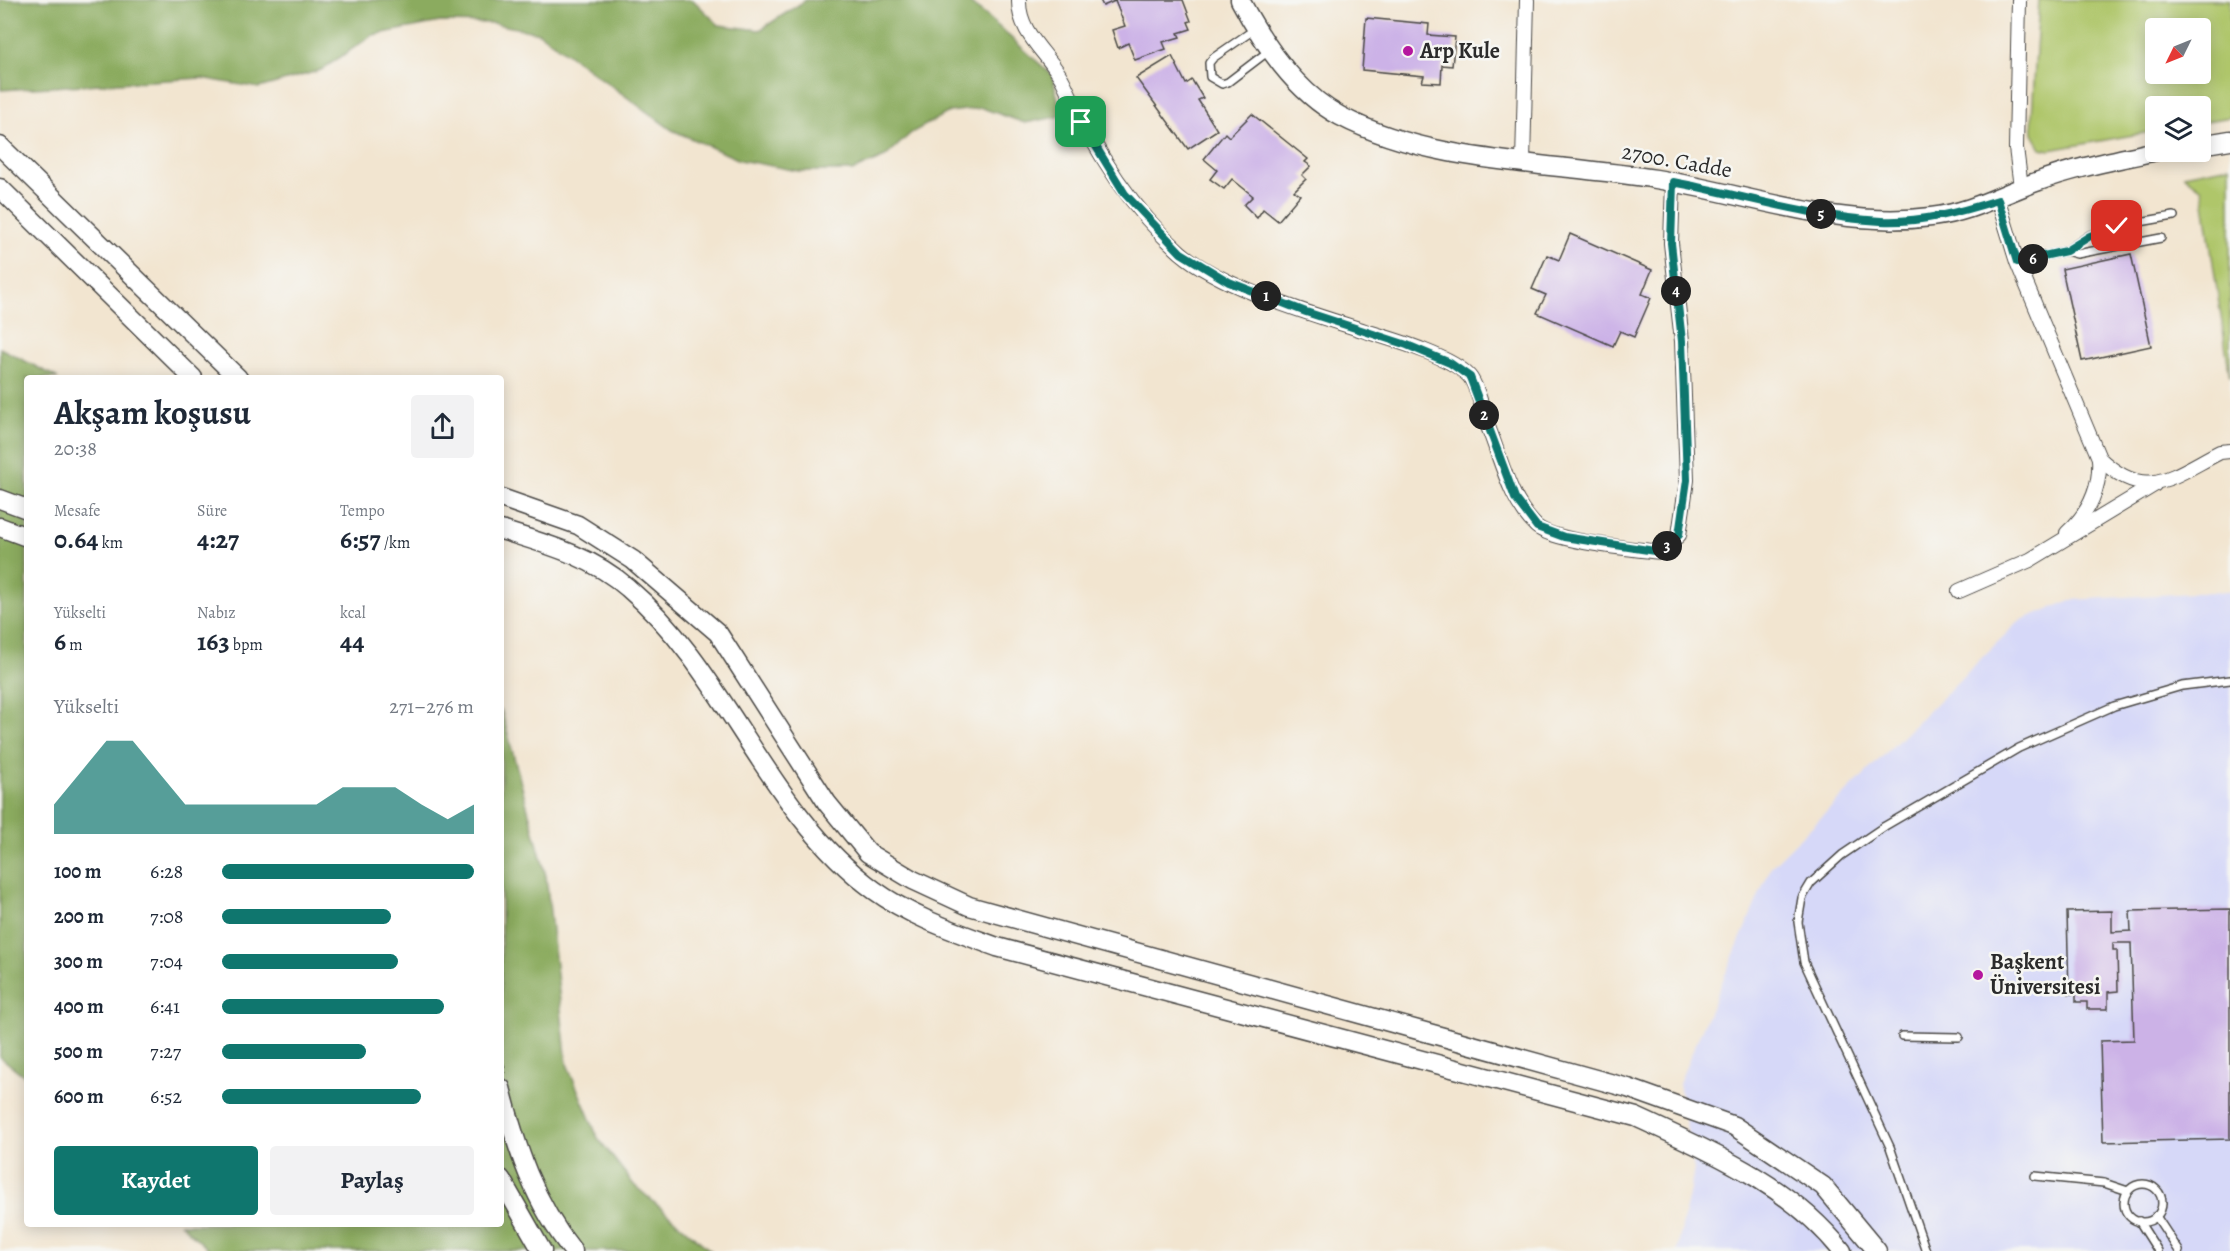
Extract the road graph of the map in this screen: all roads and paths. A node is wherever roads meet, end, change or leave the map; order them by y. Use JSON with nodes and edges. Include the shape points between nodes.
{"nodes":[{"id":1,"x":1019,"y":0,"type":"edge"},
{"id":2,"x":1240,"y":0,"type":"edge"},
{"id":3,"x":1527,"y":0,"type":"edge"},
{"id":4,"x":2019,"y":0,"type":"edge"},
{"id":5,"x":1256,"y":28,"type":"junction"},
{"id":6,"x":1270,"y":50,"type":"junction"},
{"id":7,"x":2230,"y":140,"type":"edge"},
{"id":8,"x":2211,"y":143,"type":"edge"},
{"id":9,"x":0,"y":146,"type":"edge"},
{"id":10,"x":2145,"y":154,"type":"edge"},
{"id":11,"x":1523,"y":162,"type":"junction"},
{"id":12,"x":1673,"y":182,"type":"junction"},
{"id":13,"x":2021,"y":187,"type":"junction"},
{"id":14,"x":0,"y":188,"type":"edge"},
{"id":15,"x":1998,"y":200,"type":"junction"},
{"id":16,"x":2174,"y":216,"type":"dead end"},
{"id":17,"x":2161,"y":238,"type":"dead end"},
{"id":18,"x":2066,"y":251,"type":"junction"},
{"id":19,"x":2017,"y":262,"type":"junction"},
{"id":20,"x":190,"y":375,"type":"edge"},
{"id":21,"x":235,"y":375,"type":"edge"},
{"id":22,"x":2230,"y":451,"type":"edge"},
{"id":23,"x":2099,"y":458,"type":"junction"},
{"id":24,"x":2154,"y":485,"type":"junction"},
{"id":25,"x":0,"y":499,"type":"edge"},
{"id":26,"x":504,"y":499,"type":"edge"},
{"id":27,"x":24,"y":508,"type":"edge"},
{"id":28,"x":0,"y":527,"type":"edge"},
{"id":29,"x":504,"y":531,"type":"edge"},
{"id":30,"x":24,"y":536,"type":"edge"},
{"id":31,"x":2051,"y":547,"type":"junction"},
{"id":32,"x":1959,"y":591,"type":"dead end"},
{"id":33,"x":2230,"y":680,"type":"edge"},
{"id":34,"x":1902,"y":1036,"type":"dead end"},
{"id":35,"x":1959,"y":1037,"type":"dead end"},
{"id":36,"x":504,"y":1100,"type":"edge"},
{"id":37,"x":2036,"y":1176,"type":"dead end"},
{"id":38,"x":504,"y":1184,"type":"edge"},
{"id":39,"x":2128,"y":1191,"type":"junction"},
{"id":40,"x":2156,"y":1216,"type":"junction"},
{"id":41,"x":2139,"y":1221,"type":"junction"},
{"id":42,"x":542,"y":1251,"type":"edge"},
{"id":43,"x":573,"y":1251,"type":"edge"},
{"id":44,"x":1842,"y":1251,"type":"edge"},
{"id":45,"x":1877,"y":1251,"type":"edge"},
{"id":46,"x":1926,"y":1251,"type":"edge"},
{"id":47,"x":2158,"y":1251,"type":"edge"},
{"id":48,"x":2179,"y":1251,"type":"edge"}],
"edges":[{"from":1,"to":12,"type":"street","via":[[1033,42],[1062,78],[1081,122],[1125,194],[1181,253],[1229,282],[1407,345],[1450,363],[1470,377],[1515,498],[1537,527],[1564,537],[1661,552],[1679,535],[1687,480],[1682,341],[1671,243]]},
{"from":2,"to":5,"type":"street","name":"2700. Cadde"},
{"from":3,"to":11,"type":"street"},
{"from":4,"to":13,"type":"street","via":[[2016,148]]},
{"from":5,"to":6,"type":"street","name":"2700. Cadde"},
{"from":5,"to":6,"type":"lane","via":[[1209,63],[1210,76],[1222,84],[1228,82]]},
{"from":6,"to":11,"type":"street","name":"2700. Cadde","via":[[1312,95],[1337,114],[1371,131]]},
{"from":7,"to":8,"type":"street"},
{"from":9,"to":21,"type":"street"},
{"from":10,"to":13,"type":"street","name":"2700. Cadde"},
{"from":11,"to":12,"type":"street","name":"2700. Cadde"},
{"from":12,"to":15,"type":"street","name":"2700. Cadde","via":[[1823,214],[1882,221],[1932,217]]},
{"from":13,"to":15,"type":"street","name":"2700. Cadde"},
{"from":14,"to":20,"type":"street"},
{"from":15,"to":19,"type":"street"},
{"from":16,"to":18,"type":"lane","via":[[2117,226]]},
{"from":17,"to":18,"type":"lane","via":[[2077,254]]},
{"from":18,"to":19,"type":"lane"},
{"from":19,"to":23,"type":"street"},
{"from":22,"to":24,"type":"street","via":[[2220,452]]},
{"from":23,"to":24,"type":"street","via":[[2118,476]]},
{"from":23,"to":31,"type":"street","via":[[2101,477],[2094,497],[2073,527]]},
{"from":24,"to":31,"type":"street"},
{"from":25,"to":27,"type":"street"},
{"from":26,"to":45,"type":"street","via":[[578,525],[633,560],[718,633],[827,803],[868,853],[913,880],[969,906],[1628,1088],[1734,1126],[1823,1186]]},
{"from":28,"to":30,"type":"street"},
{"from":29,"to":44,"type":"street","via":[[569,550],[627,586],[673,631],[787,797],[827,847],[873,889],[914,915],[997,947],[1636,1117],[1733,1162],[1774,1187]]},
{"from":31,"to":32,"type":"street"},
{"from":33,"to":46,"type":"lane","via":[[2182,686],[2114,706],[2019,748],[1842,855],[1811,883],[1802,898],[1798,922],[1804,962],[1890,1147]]},
{"from":34,"to":35,"type":"lane"},
{"from":36,"to":43,"type":"street","via":[[515,1142],[539,1201]]},
{"from":37,"to":39,"type":"lane","via":[[2104,1183]]},
{"from":38,"to":42,"type":"street"},
{"from":39,"to":40,"type":"lane","via":[[2143,1184],[2155,1188],[2162,1205]]},
{"from":39,"to":41,"type":"lane","via":[[2126,1210]]},
{"from":40,"to":41,"type":"lane"},
{"from":40,"to":48,"type":"lane"},
{"from":41,"to":47,"type":"lane"}]}
